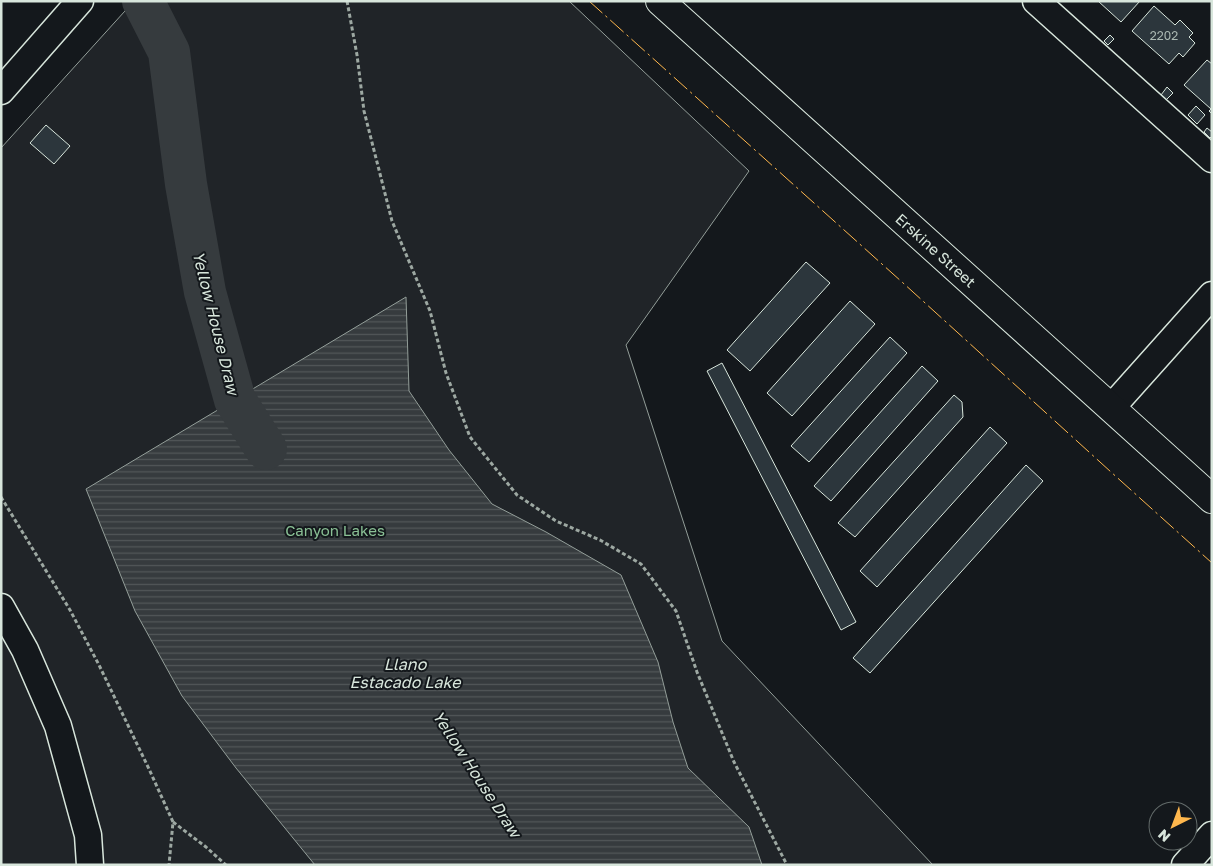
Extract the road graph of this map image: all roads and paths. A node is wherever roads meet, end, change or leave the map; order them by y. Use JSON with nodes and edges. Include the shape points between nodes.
{"nodes":[{"id":1,"x":80,"y":1,"type":"edge"},
{"id":2,"x":348,"y":1,"type":"edge"},
{"id":3,"x":660,"y":1,"type":"edge"},
{"id":4,"x":1036,"y":1,"type":"edge"},
{"id":5,"x":1,"y":91,"type":"edge"},
{"id":6,"x":1212,"y":159,"type":"edge"},
{"id":7,"x":1212,"y":296,"type":"edge"},
{"id":8,"x":1111,"y":408,"type":"junction"},
{"id":9,"x":1,"y":498,"type":"edge"},
{"id":10,"x":1212,"y":499,"type":"edge"},
{"id":11,"x":1,"y":608,"type":"edge"},
{"id":12,"x":173,"y":822,"type":"junction"},
{"id":13,"x":1212,"y":835,"type":"edge"},
{"id":14,"x":90,"y":865,"type":"edge"},
{"id":15,"x":170,"y":865,"type":"edge"},
{"id":16,"x":226,"y":865,"type":"edge"},
{"id":17,"x":787,"y":865,"type":"edge"},
{"id":18,"x":1185,"y":865,"type":"edge"}],
"edges":[{"from":1,"to":5,"type":"street"},
{"from":2,"to":17,"type":"path","via":[[364,111],[392,221],[430,312],[446,374],[470,437],[517,495],[556,521],[600,540],[641,564],[676,610],[734,762]]},
{"from":3,"to":8,"type":"main road","name":"Erskine Street"},
{"from":4,"to":6,"type":"street"},
{"from":7,"to":8,"type":"street"},
{"from":8,"to":10,"type":"main road","name":"Erskine Street"},
{"from":9,"to":12,"type":"path","via":[[100,665]]},
{"from":11,"to":14,"type":"street","via":[[25,650],[58,726],[88,835]]},
{"from":12,"to":15,"type":"path"},
{"from":12,"to":16,"type":"path"},
{"from":13,"to":18,"type":"street"}]}
